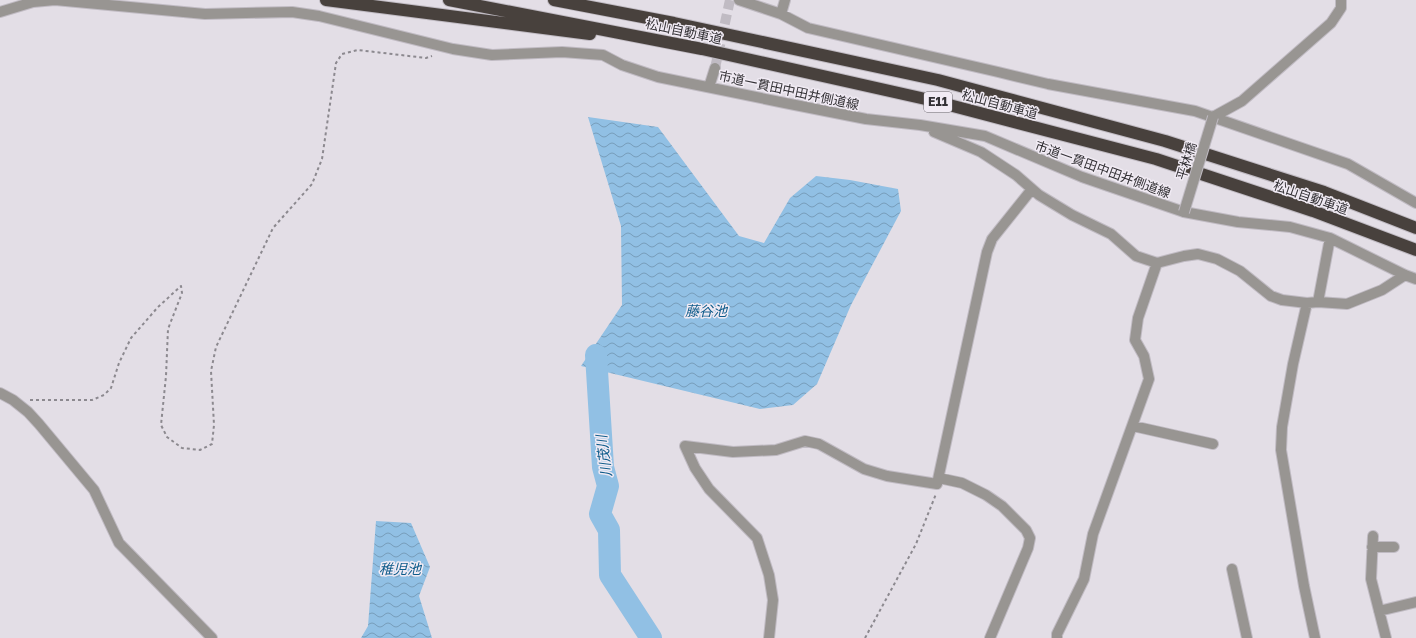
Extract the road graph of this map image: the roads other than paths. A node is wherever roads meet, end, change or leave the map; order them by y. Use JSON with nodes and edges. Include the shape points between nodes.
{"nodes":[{"id":1,"x":326,"y":0,"type":"edge"},
{"id":2,"x":448,"y":0,"type":"edge"},
{"id":3,"x":554,"y":0,"type":"edge"},
{"id":4,"x":576,"y":0,"type":"edge"},
{"id":5,"x":738,"y":0,"type":"edge"},
{"id":6,"x":785,"y":0,"type":"edge"},
{"id":7,"x":1342,"y":0,"type":"edge"},
{"id":8,"x":141,"y":4,"type":"edge"},
{"id":9,"x":0,"y":12,"type":"edge"},
{"id":10,"x":781,"y":14,"type":"junction"},
{"id":11,"x":674,"y":23,"type":"junction"},
{"id":12,"x":702,"y":49,"type":"junction"},
{"id":13,"x":715,"y":68,"type":"tunnel mouth"},
{"id":14,"x":710,"y":87,"type":"junction"},
{"id":15,"x":1213,"y":117,"type":"junction"},
{"id":16,"x":920,"y":125,"type":"junction"},
{"id":17,"x":1032,"y":189,"type":"junction"},
{"id":18,"x":1416,"y":203,"type":"edge"},
{"id":19,"x":1184,"y":212,"type":"junction"},
{"id":20,"x":1416,"y":228,"type":"edge"},
{"id":21,"x":1330,"y":238,"type":"junction"},
{"id":22,"x":1416,"y":250,"type":"edge"},
{"id":23,"x":1157,"y":263,"type":"junction"},
{"id":24,"x":1405,"y":275,"type":"junction"},
{"id":25,"x":1416,"y":279,"type":"edge"},
{"id":26,"x":1318,"y":302,"type":"junction"},
{"id":27,"x":1307,"y":303,"type":"junction"},
{"id":28,"x":0,"y":393,"type":"edge"},
{"id":29,"x":1133,"y":426,"type":"junction"},
{"id":30,"x":1213,"y":444,"type":"dead end"},
{"id":31,"x":938,"y":481,"type":"junction"},
{"id":32,"x":1373,"y":536,"type":"dead end"},
{"id":33,"x":1372,"y":547,"type":"junction"},
{"id":34,"x":1394,"y":547,"type":"dead end"},
{"id":35,"x":1232,"y":569,"type":"dead end"},
{"id":36,"x":1416,"y":602,"type":"edge"},
{"id":37,"x":1379,"y":611,"type":"junction"},
{"id":38,"x":212,"y":638,"type":"edge"},
{"id":39,"x":769,"y":638,"type":"edge"},
{"id":40,"x":990,"y":638,"type":"edge"},
{"id":41,"x":1057,"y":638,"type":"edge"},
{"id":42,"x":1247,"y":638,"type":"edge"},
{"id":43,"x":1315,"y":638,"type":"edge"},
{"id":44,"x":1386,"y":638,"type":"edge"}],
"edges":[{"from":1,"to":12,"type":"highway"},
{"from":2,"to":12,"type":"highway","name":"松山自動車道","number":"E11"},
{"from":3,"to":11,"type":"highway","name":"松山自動車道","number":"E11"},
{"from":4,"to":11,"type":"highway"},
{"from":5,"to":10,"type":"street"},
{"from":6,"to":10,"type":"street"},
{"from":7,"to":15,"type":"street","via":[[1341,8],[1331,23],[1242,100]]},
{"from":8,"to":9,"type":"street","name":"市道一貫田中田井側道線","via":[[55,0],[33,2]]},
{"from":8,"to":14,"type":"street","name":"市道一貫田中田井側道線","via":[[205,14],[292,12],[319,16],[453,50],[492,55],[562,52],[603,56],[658,77]]},
{"from":10,"to":15,"type":"street","via":[[808,28],[1048,84],[1195,111]]},
{"from":11,"to":20,"type":"highway","name":"松山自動車道","number":"E11","via":[[938,80],[1165,141],[1324,192]]},
{"from":12,"to":22,"type":"highway","name":"松山自動車道","number":"E11","via":[[930,100],[1156,159],[1313,211]]},
{"from":13,"to":14,"type":"street"},
{"from":14,"to":16,"type":"street","name":"市道一貫田中田井側道線","via":[[866,119]]},
{"from":15,"to":18,"type":"street","via":[[1348,164]]},
{"from":15,"to":19,"type":"street","name":"平林橋","bridge":true},
{"from":16,"to":17,"type":"street","via":[[981,152]]},
{"from":16,"to":19,"type":"street","name":"市道一貫田中田井側道線","via":[[985,136],[1082,177]]},
{"from":17,"to":23,"type":"street","via":[[1072,215],[1111,234],[1136,256]]},
{"from":17,"to":31,"type":"street","via":[[992,239],[987,252]]},
{"from":19,"to":21,"type":"street","name":"市道一貫田中田井側道線","via":[[1238,222],[1290,227]]},
{"from":21,"to":24,"type":"street","name":"市道一貫田中田井側道線"},
{"from":21,"to":26,"type":"street"},
{"from":23,"to":27,"type":"street","via":[[1198,254],[1217,259],[1240,271],[1271,296]]},
{"from":23,"to":29,"type":"street","via":[[1136,330],[1135,340],[1144,356],[1149,379]]},
{"from":24,"to":25,"type":"street","name":"市道一貫田中田井側道線"},
{"from":24,"to":26,"type":"street","via":[[1382,290],[1347,304]]},
{"from":26,"to":27,"type":"street"},
{"from":27,"to":43,"type":"street","via":[[1282,427],[1281,450]]},
{"from":28,"to":38,"type":"street","via":[[13,400],[39,424],[94,490],[119,544]]},
{"from":29,"to":30,"type":"street"},
{"from":29,"to":41,"type":"street","via":[[1093,534],[1084,579],[1059,628]]},
{"from":31,"to":39,"type":"street","via":[[887,476],[864,469],[819,444],[805,441],[776,450],[733,452],[685,446],[709,489],[757,538],[769,575],[773,600]]},
{"from":31,"to":40,"type":"street","via":[[962,483],[986,495],[1002,506],[1026,530],[1030,538]]},
{"from":32,"to":33,"type":"street"},
{"from":33,"to":34,"type":"street"},
{"from":33,"to":37,"type":"street","via":[[1371,579]]},
{"from":35,"to":42,"type":"street"},
{"from":36,"to":37,"type":"street"},
{"from":37,"to":44,"type":"street"}]}
